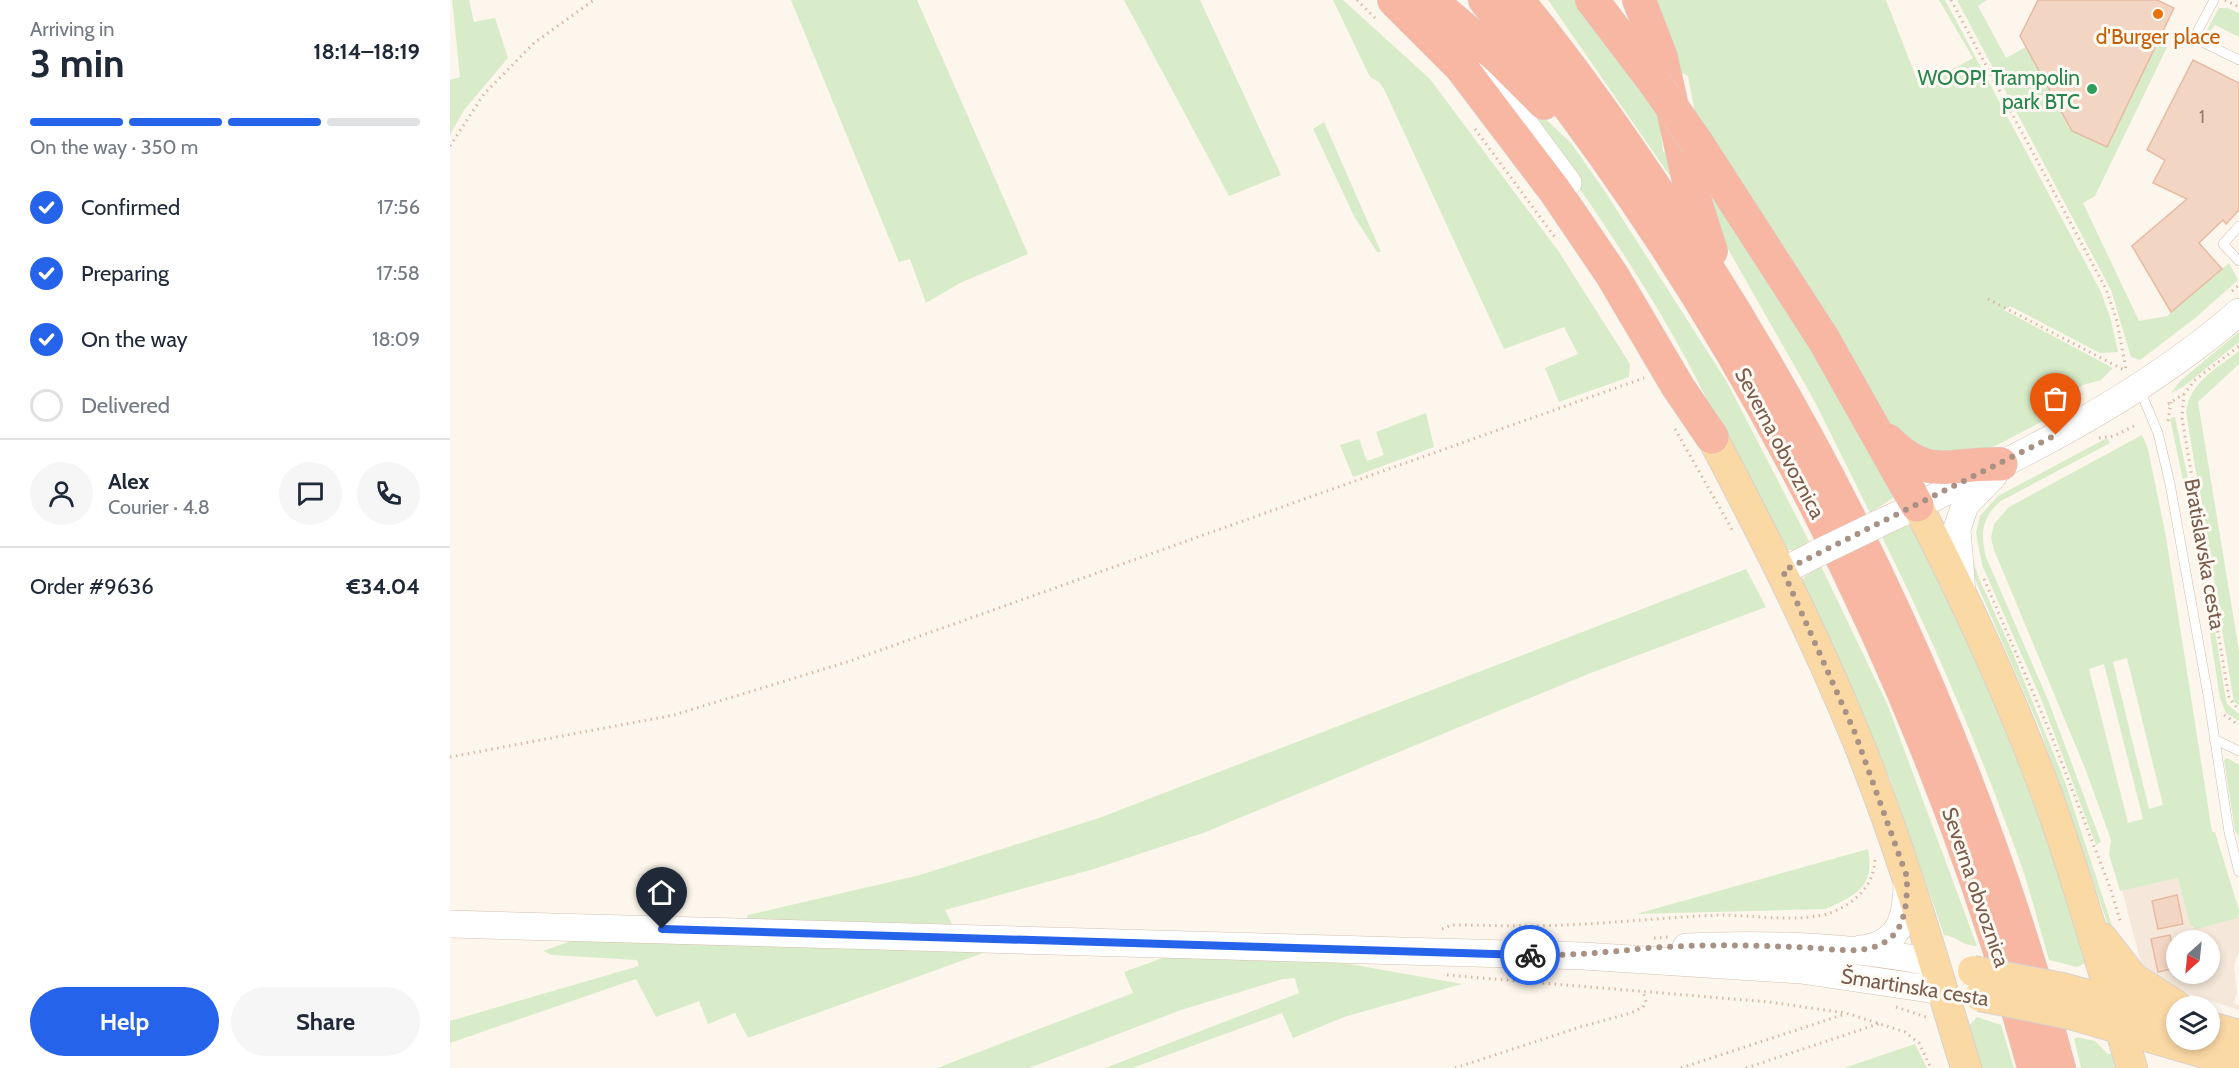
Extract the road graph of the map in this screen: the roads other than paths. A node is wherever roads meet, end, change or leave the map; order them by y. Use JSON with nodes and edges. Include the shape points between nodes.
{"nodes":[{"id":1,"x":1419,"y":0,"type":"edge"},
{"id":2,"x":1430,"y":0,"type":"edge"},
{"id":3,"x":1485,"y":0,"type":"edge"},
{"id":4,"x":1517,"y":0,"type":"edge"},
{"id":5,"x":1592,"y":0,"type":"edge"},
{"id":6,"x":1639,"y":0,"type":"edge"},
{"id":7,"x":2214,"y":0,"type":"edge"},
{"id":8,"x":1387,"y":12,"type":"edge"},
{"id":9,"x":2239,"y":60,"type":"edge"},
{"id":10,"x":1648,"y":221,"type":"junction"},
{"id":11,"x":2239,"y":226,"type":"edge"},
{"id":12,"x":2239,"y":261,"type":"edge"},
{"id":13,"x":1731,"y":306,"type":"junction"},
{"id":14,"x":2239,"y":312,"type":"edge"},
{"id":15,"x":2133,"y":380,"type":"junction"},
{"id":16,"x":1878,"y":431,"type":"junction"},
{"id":17,"x":1712,"y":437,"type":"junction"},
{"id":18,"x":2001,"y":464,"type":"junction"},
{"id":19,"x":1917,"y":505,"type":"junction"},
{"id":20,"x":1783,"y":571,"type":"junction"},
{"id":21,"x":1962,"y":594,"type":"junction"},
{"id":22,"x":2214,"y":739,"type":"junction"},
{"id":23,"x":2239,"y":751,"type":"edge"},
{"id":24,"x":2239,"y":868,"type":"edge"},
{"id":25,"x":1907,"y":877,"type":"junction"},
{"id":26,"x":2089,"y":922,"type":"junction"},
{"id":27,"x":450,"y":924,"type":"edge"},
{"id":28,"x":1857,"y":950,"type":"junction"},
{"id":29,"x":1583,"y":956,"type":"junction"},
{"id":30,"x":1934,"y":963,"type":"junction"},
{"id":31,"x":1977,"y":984,"type":"junction"},
{"id":32,"x":1943,"y":991,"type":"junction"},
{"id":33,"x":2166,"y":1000,"type":"edge"},
{"id":34,"x":2117,"y":1015,"type":"junction"},
{"id":35,"x":2166,"y":1018,"type":"edge"},
{"id":36,"x":2226,"y":1040,"type":"edge"},
{"id":37,"x":1966,"y":1068,"type":"edge"},
{"id":38,"x":2034,"y":1068,"type":"edge"},
{"id":39,"x":2059,"y":1068,"type":"edge"},
{"id":40,"x":2132,"y":1068,"type":"edge"},
{"id":41,"x":2179,"y":1068,"type":"edge"}],
"edges":[{"from":1,"to":17,"type":"main road","via":[[1486,72],[1592,216],[1691,383]]},
{"from":2,"to":10,"type":"highway","via":[[1555,114]]},
{"from":3,"to":10,"type":"highway","name":"Severna obvoznica","via":[[1572,112]]},
{"from":4,"to":13,"type":"highway","name":"Severna obvoznica","via":[[1629,149]]},
{"from":5,"to":16,"type":"highway","bridge":true,"via":[[1697,143],[1779,267]]},
{"from":6,"to":13,"type":"highway","via":[[1661,57],[1702,228]]},
{"from":7,"to":9,"type":"lane","via":[[2194,38]]},
{"from":8,"to":17,"type":"highway","via":[[1461,67],[1555,191],[1612,275]]},
{"from":10,"to":38,"type":"highway","name":"Severna obvoznica","via":[[1740,370],[1861,598],[1914,718],[1960,839]]},
{"from":11,"to":12,"type":"lane","via":[[2223,244]]},
{"from":13,"to":39,"type":"highway","name":"Severna obvoznica","via":[[1846,512],[1931,698],[2000,877]]},
{"from":14,"to":15,"type":"main road"},
{"from":15,"to":18,"type":"main road","via":[[2110,406]]},
{"from":15,"to":22,"type":"lane","via":[[2158,433],[2170,484]]},
{"from":16,"to":18,"type":"highway","via":[[1902,454],[1925,466],[1951,469],[1973,463]]},
{"from":16,"to":19,"type":"highway"},
{"from":17,"to":20,"type":"main road"},
{"from":18,"to":19,"type":"main road"},
{"from":18,"to":21,"type":"main road","via":[[1988,484],[1965,505],[1956,529]]},
{"from":19,"to":20,"type":"main road","bridge":true},
{"from":19,"to":21,"type":"main road"},
{"from":20,"to":25,"type":"main road","via":[[1855,733]]},
{"from":21,"to":26,"type":"main road","via":[[2034,761]]},
{"from":22,"to":23,"type":"lane"},
{"from":22,"to":24,"type":"lane"},
{"from":25,"to":28,"type":"main road","via":[[1903,919],[1894,935],[1880,945]]},
{"from":25,"to":30,"type":"main road"},
{"from":26,"to":33,"type":"main road","via":[[2126,971]]},
{"from":26,"to":34,"type":"main road"},
{"from":27,"to":29,"type":"main road","name":"Šmartinska cesta"},
{"from":28,"to":29,"type":"main road","name":"Šmartinska cesta","via":[[1723,945]]},
{"from":28,"to":30,"type":"main road","name":"Šmartinska cesta"},
{"from":29,"to":32,"type":"main road","name":"Šmartinska cesta","via":[[1801,970]]},
{"from":30,"to":31,"type":"main road","name":"Šmartinska cesta"},
{"from":30,"to":32,"type":"main road"},
{"from":31,"to":32,"type":"main road","name":"Šmartinska cesta"},
{"from":31,"to":34,"type":"main road","name":"Šmartinska cesta","bridge":true},
{"from":32,"to":37,"type":"main road"},
{"from":34,"to":35,"type":"main road","name":"Šmartinska cesta"},
{"from":34,"to":36,"type":"main road","name":"Šmartinska cesta"},
{"from":34,"to":40,"type":"main road"},
{"from":36,"to":41,"type":"main road","via":[[2204,1061]]}]}
